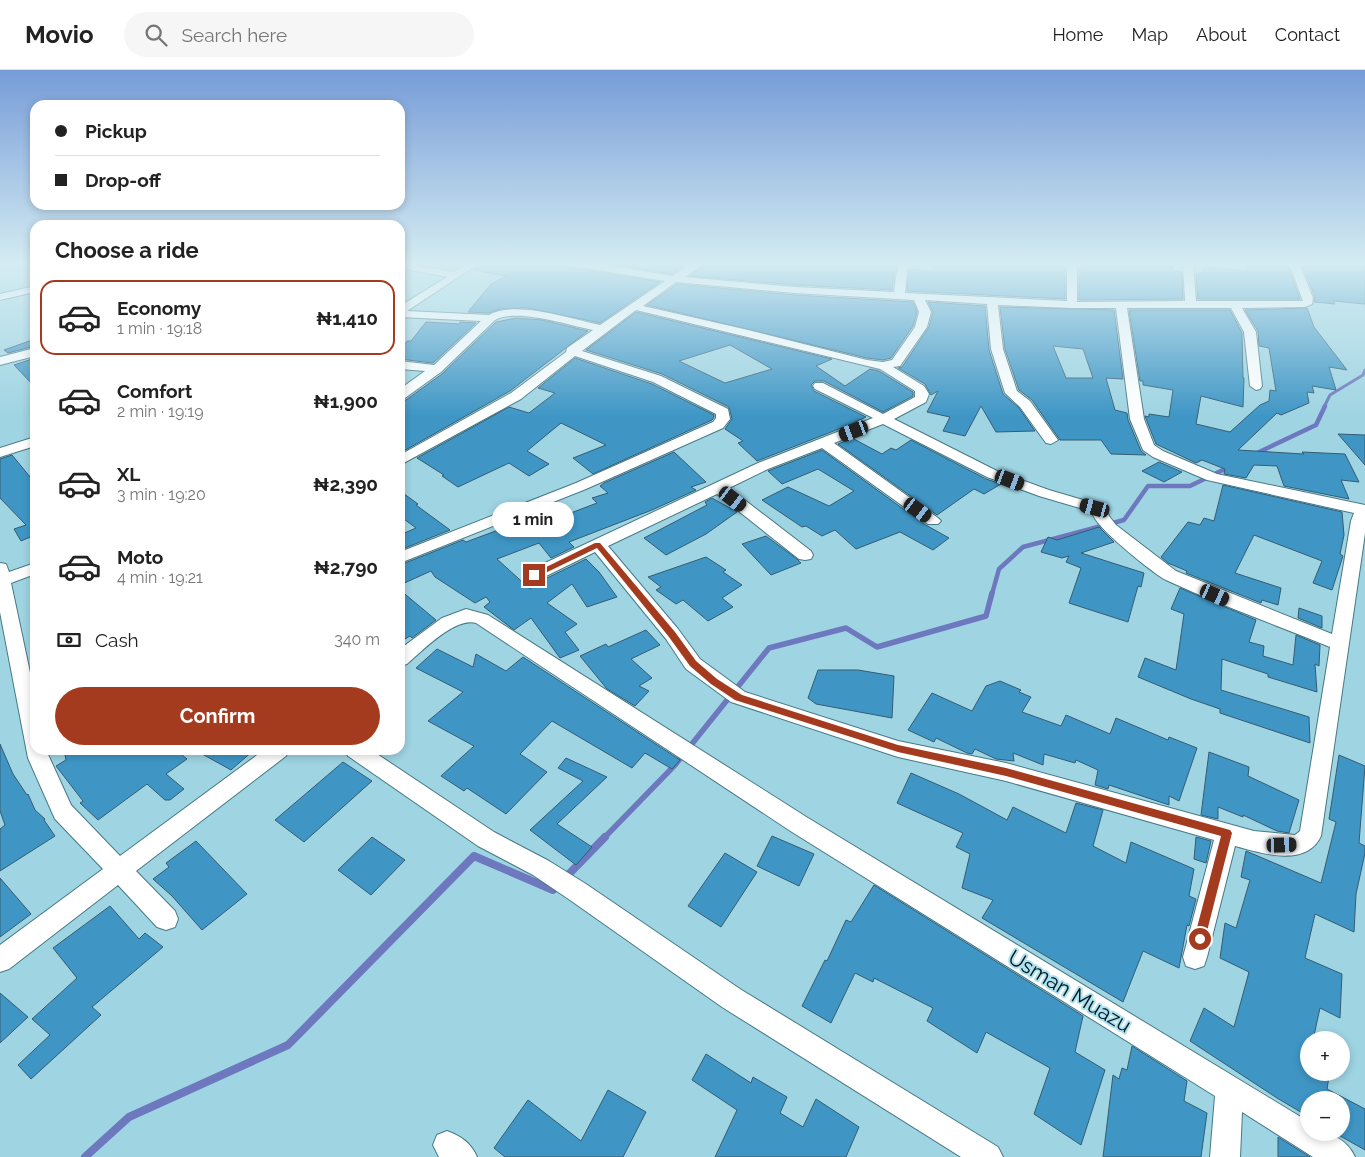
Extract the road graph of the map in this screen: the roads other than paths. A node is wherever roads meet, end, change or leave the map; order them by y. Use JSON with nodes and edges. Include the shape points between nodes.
{"nodes":[{"id":1,"x":426,"y":314,"type":"edge"},
{"id":2,"x":499,"y":314,"type":"edge"},
{"id":3,"x":534,"y":314,"type":"edge"},
{"id":4,"x":624,"y":314,"type":"edge"},
{"id":5,"x":667,"y":314,"type":"edge"},
{"id":6,"x":925,"y":314,"type":"edge"},
{"id":7,"x":993,"y":314,"type":"edge"},
{"id":8,"x":1122,"y":314,"type":"edge"},
{"id":9,"x":1240,"y":314,"type":"edge"},
{"id":10,"x":491,"y":318,"type":"junction"},
{"id":11,"x":602,"y":329,"type":"junction"},
{"id":12,"x":572,"y":352,"type":"junction"},
{"id":13,"x":30,"y":353,"type":"edge"},
{"id":14,"x":0,"y":361,"type":"edge"},
{"id":15,"x":405,"y":365,"type":"edge"},
{"id":16,"x":884,"y":366,"type":"junction"},
{"id":17,"x":437,"y":368,"type":"junction"},
{"id":18,"x":819,"y":386,"type":"dead end"},
{"id":19,"x":1256,"y":386,"type":"dead end"},
{"id":20,"x":405,"y":391,"type":"edge"},
{"id":21,"x":883,"y":419,"type":"junction"},
{"id":22,"x":1051,"y":440,"type":"dead end"},
{"id":23,"x":825,"y":442,"type":"junction"},
{"id":24,"x":30,"y":443,"type":"edge"},
{"id":25,"x":0,"y":453,"type":"edge"},
{"id":26,"x":405,"y":458,"type":"edge"},
{"id":27,"x":718,"y":488,"type":"junction"},
{"id":28,"x":1364,"y":510,"type":"edge"},
{"id":29,"x":933,"y":521,"type":"dead end"},
{"id":30,"x":598,"y":545,"type":"junction"},
{"id":31,"x":805,"y":555,"type":"dead end"},
{"id":32,"x":405,"y":556,"type":"edge"},
{"id":33,"x":30,"y":569,"type":"edge"},
{"id":34,"x":534,"y":575,"type":"dead end"},
{"id":35,"x":1,"y":576,"type":"edge"},
{"id":36,"x":1340,"y":644,"type":"junction"},
{"id":37,"x":405,"y":655,"type":"edge"},
{"id":38,"x":30,"y":719,"type":"edge"},
{"id":39,"x":37,"y":755,"type":"edge"},
{"id":40,"x":272,"y":755,"type":"edge"},
{"id":41,"x":362,"y":755,"type":"edge"},
{"id":42,"x":1227,"y":833,"type":"junction"},
{"id":43,"x":119,"y":870,"type":"junction"},
{"id":44,"x":166,"y":919,"type":"dead end"},
{"id":45,"x":1195,"y":957,"type":"dead end"},
{"id":46,"x":0,"y":960,"type":"edge"},
{"id":47,"x":1229,"y":1088,"type":"junction"},
{"id":48,"x":988,"y":1157,"type":"edge"},
{"id":49,"x":1225,"y":1157,"type":"edge"},
{"id":50,"x":1340,"y":1157,"type":"edge"}],
"edges":[{"from":1,"to":10,"type":"street"},
{"from":2,"to":10,"type":"street"},
{"from":3,"to":11,"type":"street"},
{"from":4,"to":11,"type":"street"},
{"from":5,"to":16,"type":"street"},
{"from":6,"to":16,"type":"street","via":[[921,327],[896,363]]},
{"from":7,"to":22,"type":"street","via":[[997,349],[1011,393],[1025,404]]},
{"from":8,"to":28,"type":"street","via":[[1137,419],[1148,447],[1212,477]]},
{"from":9,"to":19,"type":"street","via":[[1250,332]]},
{"from":10,"to":17,"type":"street"},
{"from":11,"to":12,"type":"street"},
{"from":12,"to":26,"type":"street","via":[[516,396]]},
{"from":12,"to":32,"type":"street","via":[[657,379],[723,412],[723,419],[718,425],[581,486]]},
{"from":13,"to":14,"type":"street"},
{"from":15,"to":17,"type":"street"},
{"from":16,"to":21,"type":"street","via":[[923,394],[921,400]]},
{"from":17,"to":20,"type":"street"},
{"from":18,"to":21,"type":"street"},
{"from":21,"to":23,"type":"street"},
{"from":21,"to":36,"type":"street","via":[[992,474],[1095,508],[1110,528],[1170,575]]},
{"from":23,"to":27,"type":"street"},
{"from":23,"to":29,"type":"street"},
{"from":24,"to":25,"type":"street"},
{"from":27,"to":30,"type":"street"},
{"from":27,"to":31,"type":"street"},
{"from":28,"to":36,"type":"street","via":[[1359,521]]},
{"from":30,"to":34,"type":"street"},
{"from":30,"to":42,"type":"street","via":[[693,664],[738,697],[898,749],[1006,772]]},
{"from":33,"to":35,"type":"street"},
{"from":35,"to":38,"type":"street"},
{"from":36,"to":42,"type":"street","via":[[1310,836],[1299,845],[1282,845]]},
{"from":37,"to":47,"type":"street","name":"Usman Muazu","via":[[452,620],[472,615],[482,619],[800,825]]},
{"from":39,"to":43,"type":"street","via":[[63,812]]},
{"from":40,"to":43,"type":"street"},
{"from":41,"to":48,"type":"street","via":[[486,839],[578,892],[731,998]]},
{"from":42,"to":45,"type":"street"},
{"from":43,"to":44,"type":"street"},
{"from":43,"to":46,"type":"street"},
{"from":47,"to":49,"type":"street"},
{"from":47,"to":50,"type":"street","name":"Usman Muazu"}]}
